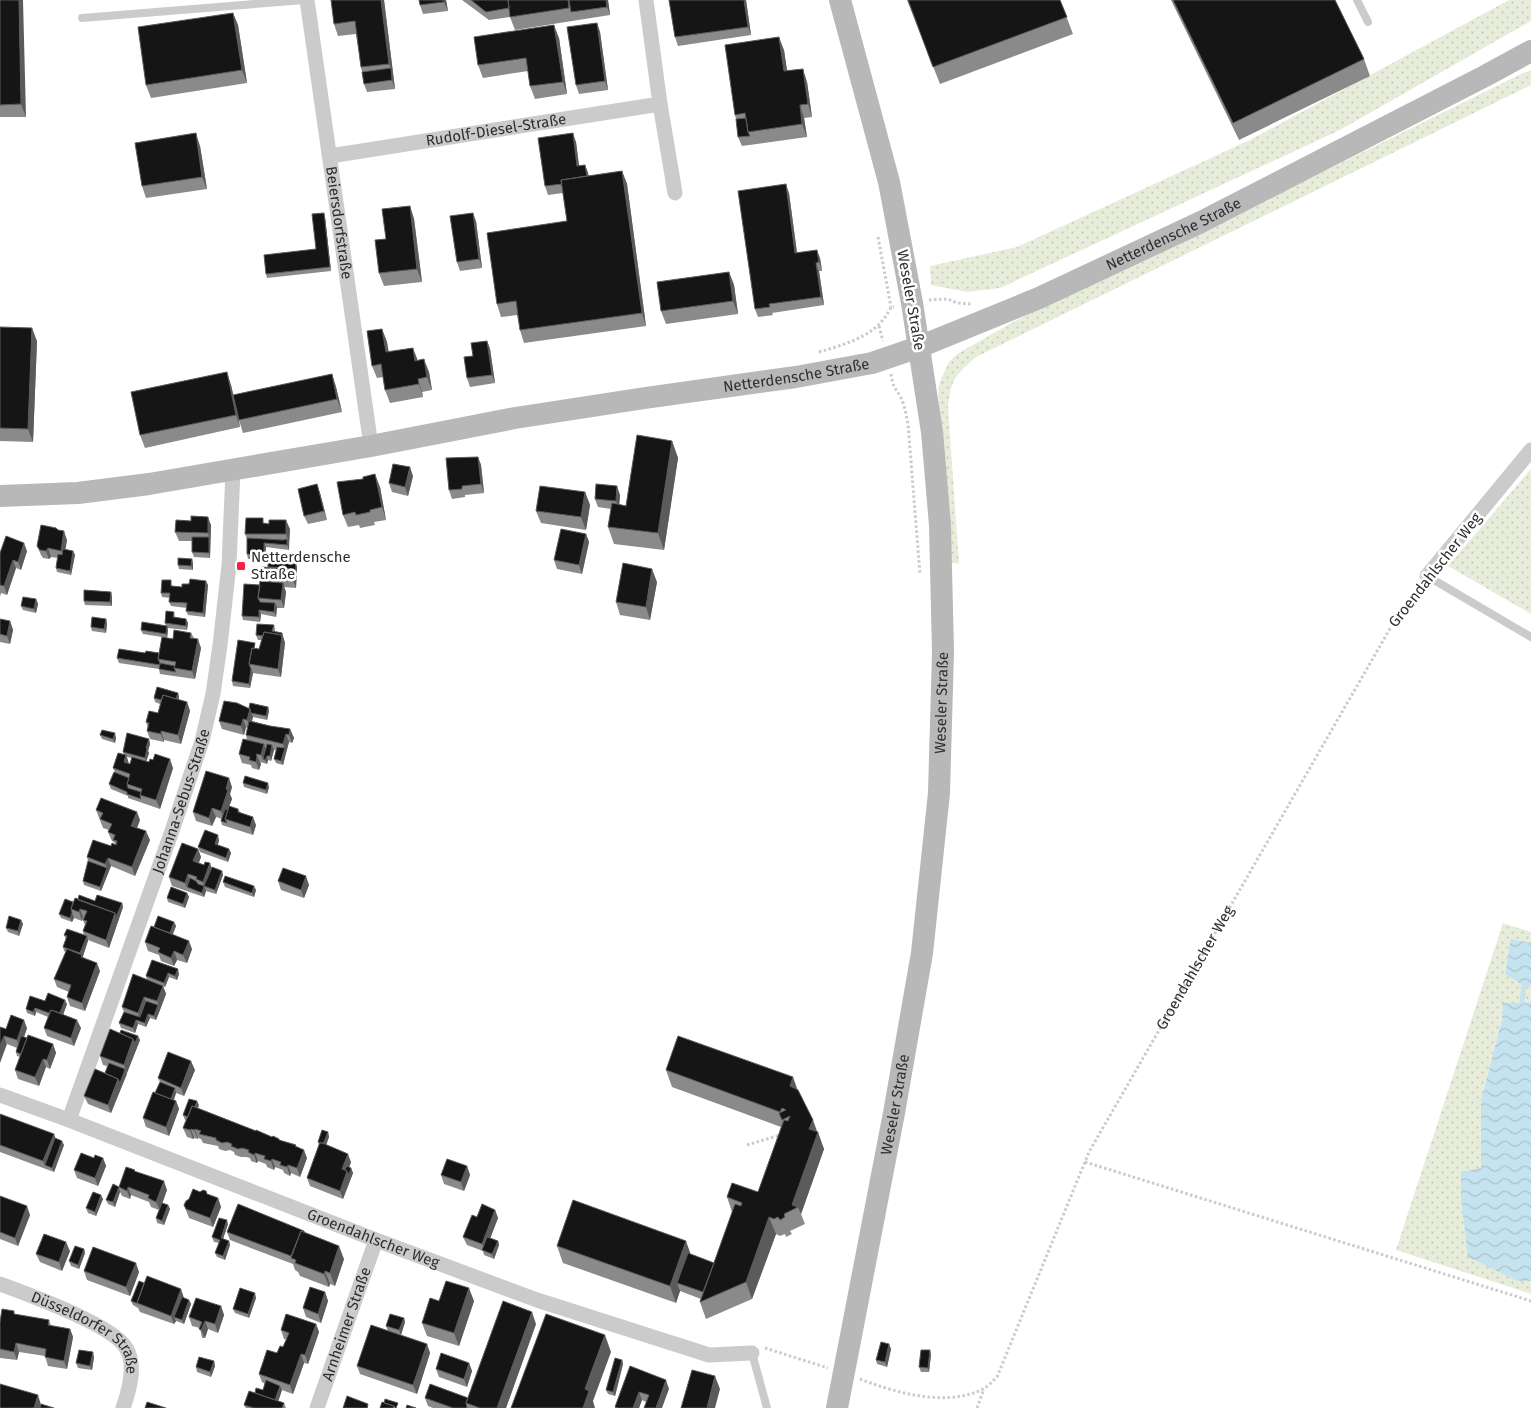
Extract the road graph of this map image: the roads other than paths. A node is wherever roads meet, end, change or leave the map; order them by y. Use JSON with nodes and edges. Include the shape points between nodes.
{"nodes":[{"id":1,"x":306,"y":0,"type":"edge"},
{"id":2,"x":646,"y":0,"type":"edge"},
{"id":3,"x":840,"y":0,"type":"edge"},
{"id":4,"x":1357,"y":0,"type":"edge"},
{"id":5,"x":82,"y":18,"type":"dead end"},
{"id":6,"x":1368,"y":22,"type":"dead end"},
{"id":7,"x":1531,"y":51,"type":"edge"},
{"id":8,"x":660,"y":104,"type":"junction"},
{"id":9,"x":330,"y":156,"type":"junction"},
{"id":10,"x":675,"y":193,"type":"dead end"},
{"id":11,"x":919,"y":347,"type":"junction"},
{"id":12,"x":371,"y":446,"type":"junction"},
{"id":13,"x":1531,"y":450,"type":"edge"},
{"id":14,"x":233,"y":470,"type":"junction"},
{"id":15,"x":0,"y":496,"type":"edge"},
{"id":16,"x":1427,"y":576,"type":"joint"},
{"id":17,"x":1531,"y":637,"type":"edge"},
{"id":18,"x":0,"y":1095,"type":"edge"},
{"id":19,"x":69,"y":1120,"type":"junction"},
{"id":20,"x":376,"y":1240,"type":"junction"},
{"id":21,"x":0,"y":1284,"type":"edge"},
{"id":22,"x":752,"y":1352,"type":"joint"},
{"id":23,"x":123,"y":1408,"type":"edge"},
{"id":24,"x":317,"y":1408,"type":"edge"},
{"id":25,"x":767,"y":1408,"type":"edge"},
{"id":26,"x":837,"y":1408,"type":"edge"}],
"edges":[{"from":1,"to":5,"type":"lane"},
{"from":1,"to":9,"type":"street","name":"Beiersdorfstraße"},
{"from":2,"to":8,"type":"street"},
{"from":3,"to":11,"type":"main road","name":"Weseler Straße","via":[[889,182]]},
{"from":4,"to":6,"type":"lane"},
{"from":7,"to":11,"type":"main road","name":"Netterdensche Straße","via":[[1201,222],[1039,298]]},
{"from":8,"to":9,"type":"street","name":"Rudolf-Diesel-Straße"},
{"from":8,"to":10,"type":"street"},
{"from":9,"to":12,"type":"street","name":"Beiersdorfstraße"},
{"from":11,"to":12,"type":"main road","name":"Netterdensche Straße","via":[[872,363],[796,377],[514,418]]},
{"from":11,"to":26,"type":"main road","name":"Weseler Straße","via":[[932,432],[940,525],[943,652],[939,793],[922,953],[894,1113],[838,1366]]},
{"from":12,"to":14,"type":"main road","name":"Netterdensche Straße"},
{"from":13,"to":16,"type":"street","name":"Groendahlscher Weg"},
{"from":14,"to":15,"type":"main road","name":"Netterdensche Straße","via":[[78,493]]},
{"from":14,"to":19,"type":"street","name":"Johanna-Sebus-Straße","via":[[229,565],[220,645],[202,741]]},
{"from":16,"to":17,"type":"lane"},
{"from":18,"to":19,"type":"street","name":"Groendahlscher Weg"},
{"from":19,"to":20,"type":"street","name":"Groendahlscher Weg"},
{"from":20,"to":22,"type":"street","name":"Groendahlscher Weg","via":[[538,1300],[708,1355]]},
{"from":20,"to":24,"type":"street","name":"Arnheimer Straße"},
{"from":21,"to":23,"type":"street","name":"Düsseldorfer Straße","via":[[113,1334],[126,1348],[132,1372]]},
{"from":22,"to":25,"type":"lane"}]}
